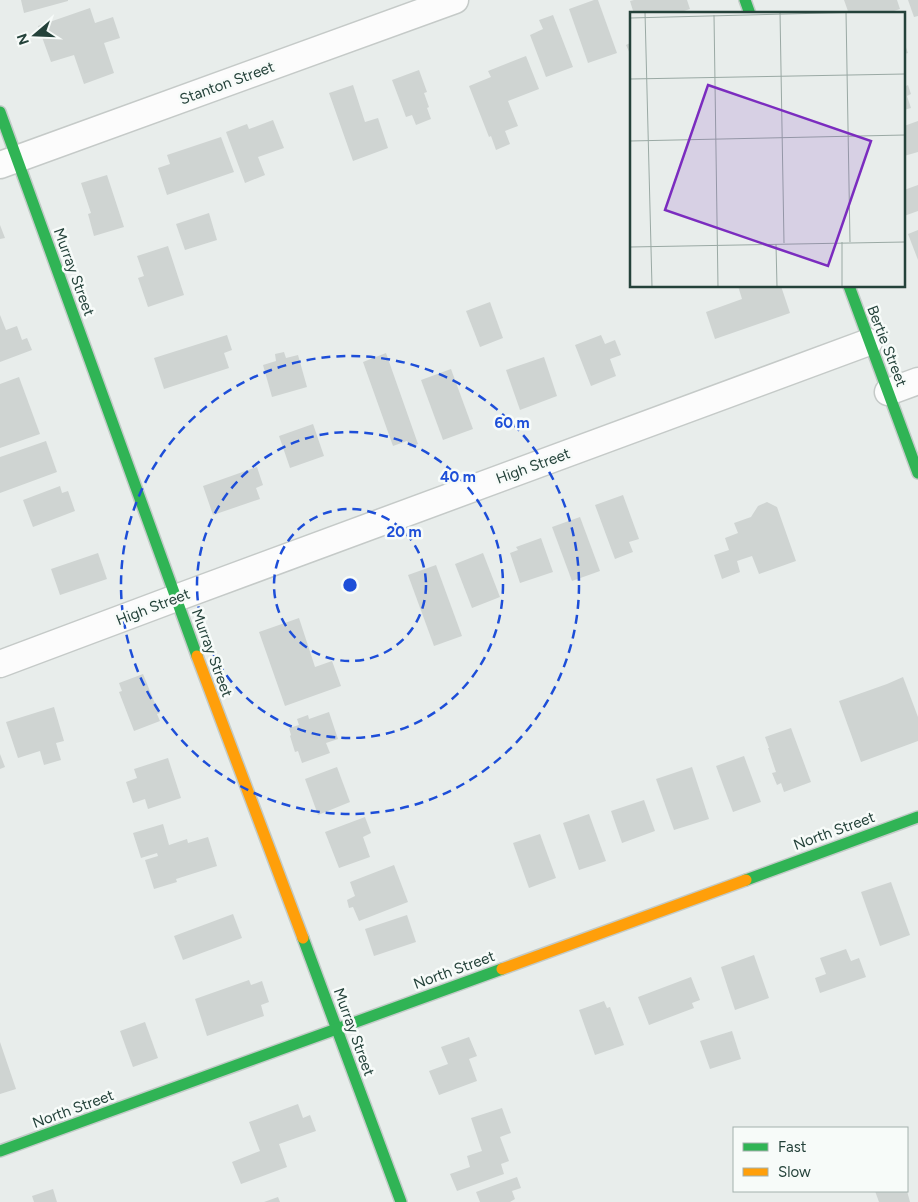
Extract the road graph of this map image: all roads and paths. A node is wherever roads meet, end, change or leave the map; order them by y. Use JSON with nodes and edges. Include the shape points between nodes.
{"nodes":[{"id":1,"x":455,"y":0,"type":"edge"},
{"id":2,"x":745,"y":0,"type":"edge"},
{"id":3,"x":749,"y":12,"type":"edge"},
{"id":4,"x":0,"y":112,"type":"edge"},
{"id":5,"x":8,"y":162,"type":"edge"},
{"id":6,"x":850,"y":288,"type":"edge"},
{"id":7,"x":869,"y":342,"type":"junction"},
{"id":8,"x":918,"y":381,"type":"edge"},
{"id":9,"x":888,"y":392,"type":"junction"},
{"id":10,"x":918,"y":473,"type":"edge"},
{"id":11,"x":176,"y":598,"type":"junction"},
{"id":12,"x":0,"y":664,"type":"edge"},
{"id":13,"x":918,"y":817,"type":"edge"},
{"id":14,"x":336,"y":1028,"type":"junction"},
{"id":15,"x":0,"y":1151,"type":"edge"},
{"id":16,"x":401,"y":1202,"type":"edge"}],
"edges":[{"from":1,"to":5,"type":"street","name":"Stanton Street"},
{"from":2,"to":3,"type":"street"},
{"from":4,"to":5,"type":"street","name":"Murray Street"},
{"from":5,"to":11,"type":"street","name":"Murray Street"},
{"from":6,"to":7,"type":"street","name":"Bertie Street"},
{"from":7,"to":9,"type":"street","name":"Bertie Street"},
{"from":7,"to":11,"type":"street","name":"High Street"},
{"from":8,"to":9,"type":"street"},
{"from":9,"to":10,"type":"street","name":"Bertie Street"},
{"from":11,"to":12,"type":"street","name":"High Street"},
{"from":11,"to":14,"type":"street","name":"Murray Street"},
{"from":13,"to":14,"type":"street","name":"North Street"},
{"from":14,"to":15,"type":"street","name":"North Street"},
{"from":14,"to":16,"type":"street","name":"Murray Street"}]}
